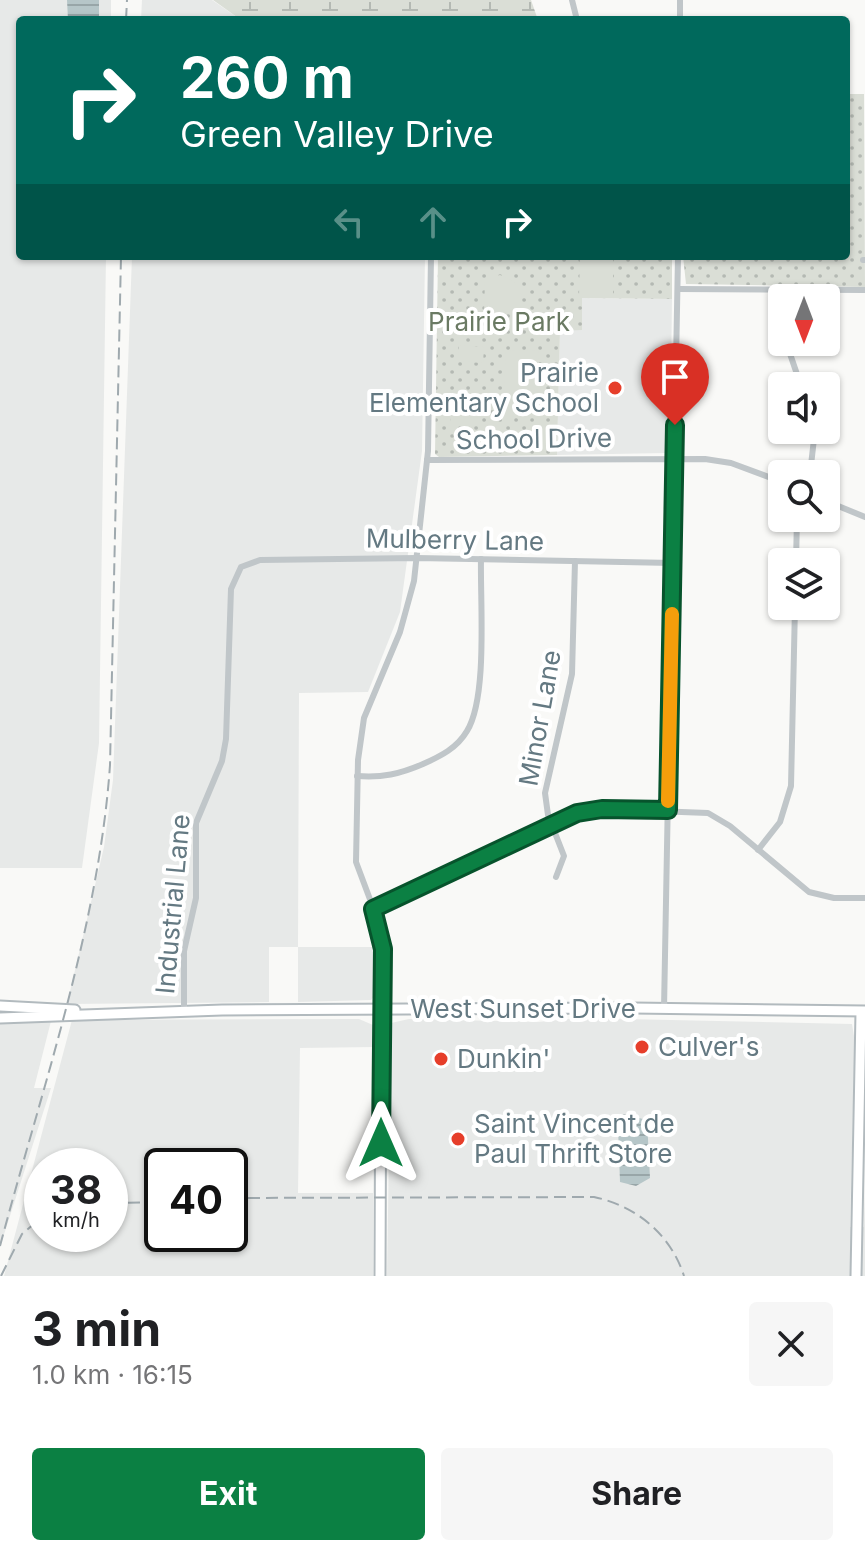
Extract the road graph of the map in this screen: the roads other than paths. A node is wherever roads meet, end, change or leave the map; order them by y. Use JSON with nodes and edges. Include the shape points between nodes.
{"nodes":[{"id":1,"x":431,"y":260,"type":"edge"},
{"id":2,"x":678,"y":260,"type":"edge"},
{"id":3,"x":678,"y":289,"type":"junction"},
{"id":4,"x":865,"y":290,"type":"edge"},
{"id":5,"x":840,"y":291,"type":"edge"},
{"id":6,"x":768,"y":293,"type":"edge"},
{"id":7,"x":675,"y":458,"type":"junction"},
{"id":8,"x":427,"y":460,"type":"junction"},
{"id":9,"x":768,"y":477,"type":"edge"},
{"id":10,"x":840,"y":507,"type":"edge"},
{"id":11,"x":865,"y":517,"type":"edge"},
{"id":12,"x":417,"y":558,"type":"junction"},
{"id":13,"x":481,"y":559,"type":"junction"},
{"id":14,"x":575,"y":561,"type":"junction"},
{"id":15,"x":673,"y":563,"type":"junction"},
{"id":16,"x":240,"y":568,"type":"joint"},
{"id":17,"x":795,"y":620,"type":"edge"},
{"id":18,"x":357,"y":776,"type":"junction"},
{"id":19,"x":668,"y":810,"type":"junction"},
{"id":20,"x":552,"y":824,"type":"junction"},
{"id":21,"x":758,"y":850,"type":"junction"},
{"id":22,"x":556,"y":877,"type":"dead end"},
{"id":23,"x":865,"y":898,"type":"edge"},
{"id":24,"x":373,"y":909,"type":"junction"},
{"id":25,"x":0,"y":1006,"type":"edge"},
{"id":26,"x":664,"y":1009,"type":"junction"},
{"id":27,"x":381,"y":1010,"type":"junction"},
{"id":28,"x":184,"y":1011,"type":"junction"},
{"id":29,"x":90,"y":1012,"type":"junction"},
{"id":30,"x":864,"y":1012,"type":"edge"},
{"id":31,"x":0,"y":1018,"type":"edge"},
{"id":32,"x":862,"y":1138,"type":"edge"},
{"id":33,"x":859,"y":1271,"type":"edge"},
{"id":34,"x":380,"y":1276,"type":"edge"}],
"edges":[{"from":1,"to":8,"type":"street"},
{"from":2,"to":3,"type":"street"},
{"from":3,"to":6,"type":"street"},
{"from":3,"to":7,"type":"street"},
{"from":4,"to":5,"type":"street"},
{"from":7,"to":8,"type":"street","name":"School Drive"},
{"from":7,"to":9,"type":"street","name":"School Drive","via":[[719,460]]},
{"from":7,"to":15,"type":"street"},
{"from":8,"to":12,"type":"street"},
{"from":10,"to":11,"type":"street"},
{"from":12,"to":13,"type":"street","name":"Mulberry Lane"},
{"from":12,"to":16,"type":"street","name":"Mulberry Lane","via":[[260,560]]},
{"from":12,"to":18,"type":"street","via":[[406,615],[362,726]]},
{"from":13,"to":14,"type":"street","name":"Mulberry Lane"},
{"from":13,"to":18,"type":"street","via":[[478,703],[468,730],[448,751],[409,770],[392,776]]},
{"from":14,"to":15,"type":"street","name":"Mulberry Lane"},
{"from":14,"to":20,"type":"street","name":"Minor Lane","via":[[572,674],[545,784]]},
{"from":15,"to":19,"type":"street"},
{"from":16,"to":28,"type":"street","name":"Industrial Lane","via":[[231,589],[224,752],[196,823],[196,898],[184,951]]},
{"from":17,"to":21,"type":"street","via":[[791,786],[780,822]]},
{"from":18,"to":24,"type":"street","via":[[356,862]]},
{"from":19,"to":20,"type":"street","via":[[593,810]]},
{"from":19,"to":21,"type":"street","via":[[708,813]]},
{"from":19,"to":26,"type":"street"},
{"from":20,"to":22,"type":"street","name":"Minor Lane","via":[[564,856]]},
{"from":20,"to":24,"type":"street"},
{"from":21,"to":23,"type":"street","via":[[816,895]]},
{"from":24,"to":27,"type":"street","via":[[383,949]]},
{"from":25,"to":29,"type":"main road","name":"West Sunset Drive"},
{"from":26,"to":27,"type":"main road","name":"West Sunset Drive"},
{"from":26,"to":30,"type":"main road","name":"West Sunset Drive"},
{"from":27,"to":28,"type":"main road","name":"West Sunset Drive"},
{"from":27,"to":34,"type":"main road"},
{"from":28,"to":29,"type":"main road","name":"West Sunset Drive"},
{"from":29,"to":31,"type":"main road","name":"West Sunset Drive"},
{"from":30,"to":32,"type":"main road"},
{"from":32,"to":33,"type":"main road"}]}
